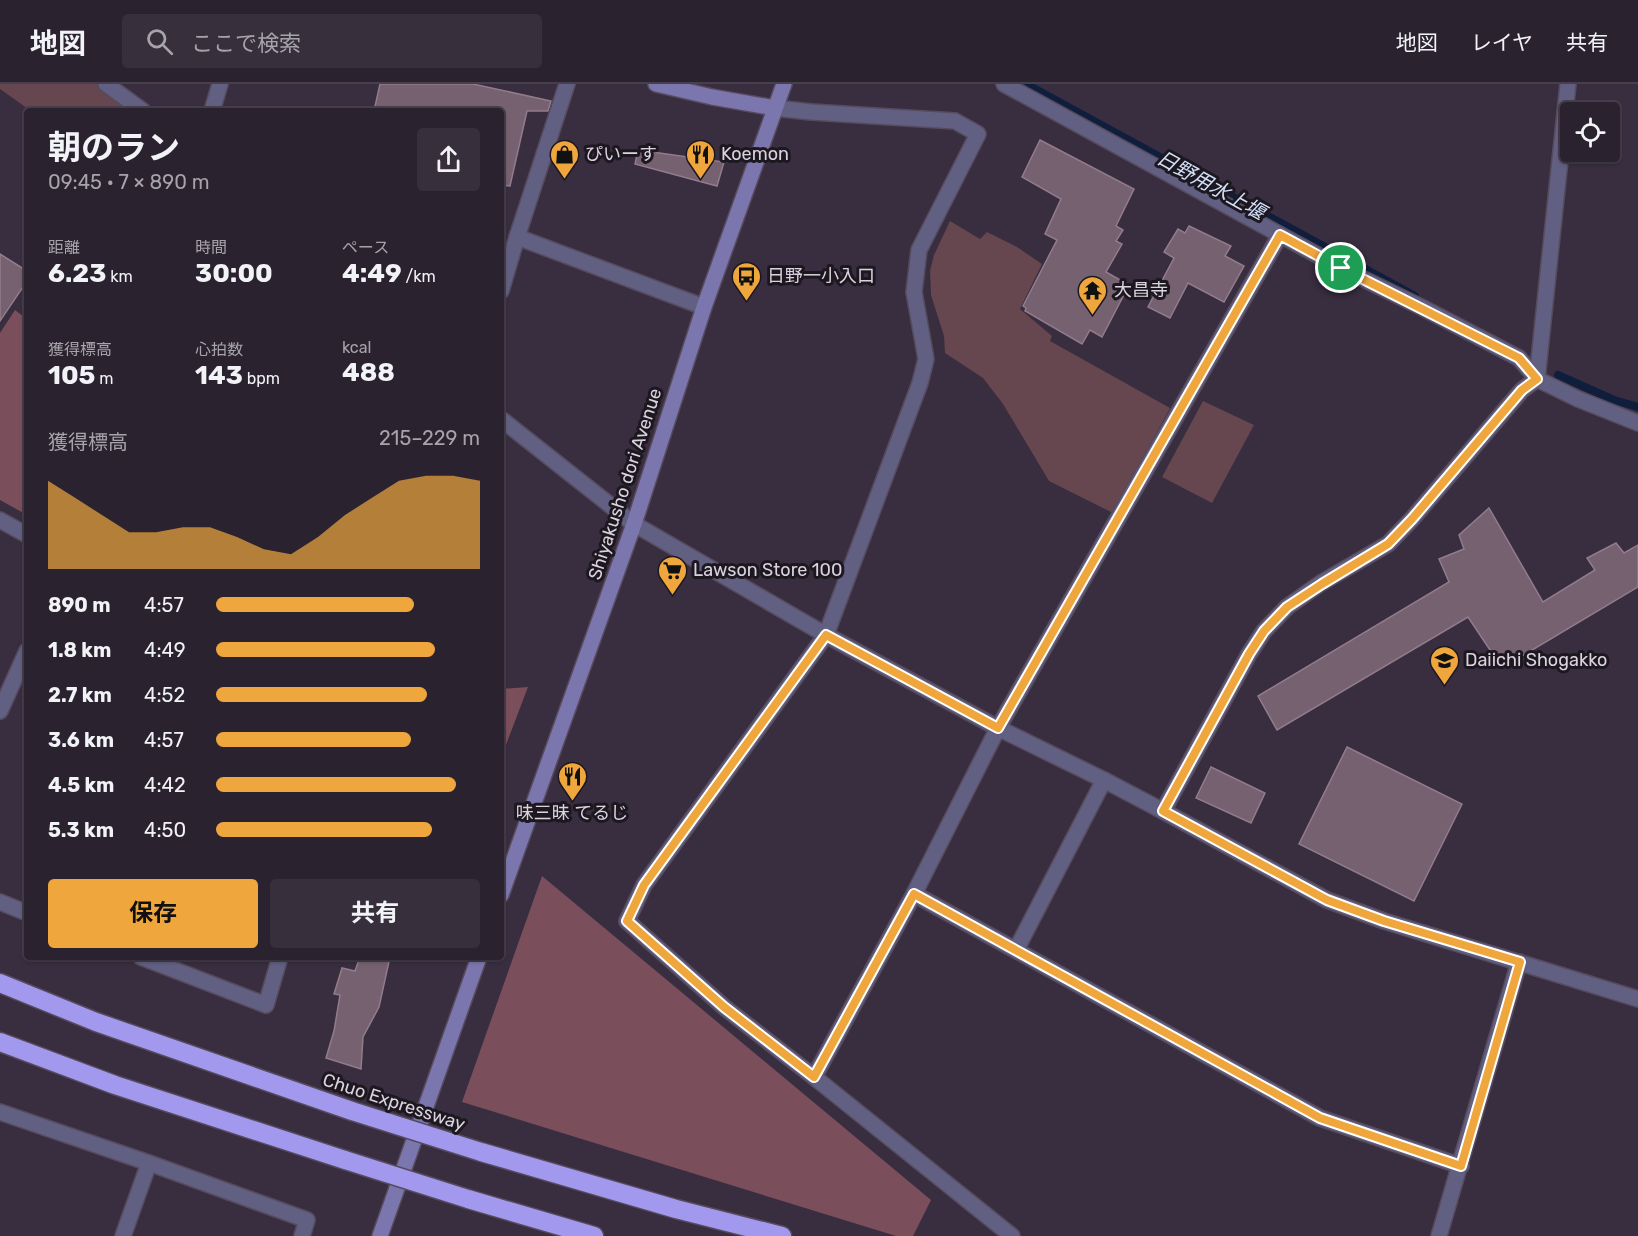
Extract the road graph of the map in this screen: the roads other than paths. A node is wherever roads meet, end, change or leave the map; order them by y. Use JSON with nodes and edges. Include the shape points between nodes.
{"nodes":[{"id":1,"x":106,"y":84,"type":"edge"},
{"id":2,"x":220,"y":84,"type":"edge"},
{"id":3,"x":567,"y":84,"type":"edge"},
{"id":4,"x":656,"y":84,"type":"edge"},
{"id":5,"x":784,"y":84,"type":"edge"},
{"id":6,"x":1004,"y":84,"type":"edge"},
{"id":7,"x":1568,"y":84,"type":"edge"},
{"id":8,"x":139,"y":108,"type":"edge"},
{"id":9,"x":213,"y":108,"type":"edge"},
{"id":10,"x":775,"y":108,"type":"junction"},
{"id":11,"x":1280,"y":235,"type":"junction"},
{"id":12,"x":517,"y":237,"type":"junction"},
{"id":13,"x":504,"y":281,"type":"edge"},
{"id":14,"x":704,"y":307,"type":"junction"},
{"id":15,"x":1537,"y":379,"type":"junction"},
{"id":16,"x":504,"y":421,"type":"edge"},
{"id":17,"x":1638,"y":423,"type":"edge"},
{"id":18,"x":0,"y":520,"type":"edge"},
{"id":19,"x":634,"y":524,"type":"junction"},
{"id":20,"x":24,"y":534,"type":"edge"},
{"id":21,"x":826,"y":635,"type":"junction"},
{"id":22,"x":22,"y":678,"type":"edge"},
{"id":23,"x":0,"y":711,"type":"edge"},
{"id":24,"x":998,"y":728,"type":"junction"},
{"id":25,"x":1104,"y":780,"type":"junction"},
{"id":26,"x":1163,"y":811,"type":"junction"},
{"id":27,"x":504,"y":887,"type":"edge"},
{"id":28,"x":914,"y":894,"type":"junction"},
{"id":29,"x":0,"y":902,"type":"edge"},
{"id":30,"x":24,"y":912,"type":"edge"},
{"id":31,"x":1016,"y":950,"type":"junction"},
{"id":32,"x":149,"y":960,"type":"edge"},
{"id":33,"x":279,"y":960,"type":"edge"},
{"id":34,"x":478,"y":960,"type":"edge"},
{"id":35,"x":1520,"y":962,"type":"junction"},
{"id":36,"x":0,"y":983,"type":"edge"},
{"id":37,"x":1638,"y":999,"type":"edge"},
{"id":38,"x":0,"y":1042,"type":"edge"},
{"id":39,"x":814,"y":1077,"type":"junction"},
{"id":40,"x":0,"y":1112,"type":"edge"},
{"id":41,"x":149,"y":1163,"type":"junction"},
{"id":42,"x":1461,"y":1166,"type":"junction"},
{"id":43,"x":123,"y":1236,"type":"edge"},
{"id":44,"x":302,"y":1236,"type":"edge"},
{"id":45,"x":380,"y":1236,"type":"edge"},
{"id":46,"x":594,"y":1236,"type":"edge"},
{"id":47,"x":782,"y":1236,"type":"edge"},
{"id":48,"x":1012,"y":1236,"type":"edge"},
{"id":49,"x":1439,"y":1236,"type":"edge"}],
"edges":[{"from":1,"to":8,"type":"street"},
{"from":2,"to":9,"type":"street"},
{"from":3,"to":12,"type":"street"},
{"from":4,"to":10,"type":"street"},
{"from":5,"to":10,"type":"street","name":"Shiyakusho dori Avenue"},
{"from":6,"to":11,"type":"street"},
{"from":7,"to":15,"type":"street"},
{"from":10,"to":14,"type":"street","name":"Shiyakusho dori Avenue"},
{"from":10,"to":21,"type":"street","via":[[955,121],[978,135],[919,250],[914,292],[926,359],[920,384]]},
{"from":11,"to":15,"type":"street","via":[[1519,358]]},
{"from":11,"to":24,"type":"street"},
{"from":12,"to":13,"type":"street"},
{"from":12,"to":14,"type":"street"},
{"from":14,"to":19,"type":"street","name":"Shiyakusho dori Avenue"},
{"from":15,"to":17,"type":"street"},
{"from":15,"to":26,"type":"street","via":[[1522,390],[1388,544],[1287,607],[1264,631]]},
{"from":16,"to":19,"type":"street"},
{"from":18,"to":20,"type":"street"},
{"from":19,"to":21,"type":"street"},
{"from":19,"to":27,"type":"street","name":"Shiyakusho dori Avenue"},
{"from":21,"to":24,"type":"street"},
{"from":21,"to":39,"type":"street","via":[[644,885],[627,921],[724,1007]]},
{"from":22,"to":23,"type":"street"},
{"from":24,"to":25,"type":"street"},
{"from":24,"to":28,"type":"street"},
{"from":25,"to":26,"type":"street"},
{"from":25,"to":31,"type":"street"},
{"from":26,"to":35,"type":"street","via":[[1327,900]]},
{"from":28,"to":31,"type":"street"},
{"from":28,"to":39,"type":"street"},
{"from":29,"to":30,"type":"street"},
{"from":31,"to":42,"type":"street","via":[[1320,1118]]},
{"from":32,"to":33,"type":"street","via":[[266,1005]]},
{"from":34,"to":45,"type":"street"},
{"from":35,"to":37,"type":"street"},
{"from":35,"to":42,"type":"street"},
{"from":36,"to":47,"type":"highway","name":"Chuo Expressway","bridge":true,"via":[[96,1022],[352,1111],[676,1209]]},
{"from":38,"to":46,"type":"highway","bridge":true,"via":[[115,1085]]},
{"from":39,"to":48,"type":"street"},
{"from":40,"to":41,"type":"street"},
{"from":41,"to":43,"type":"street"},
{"from":41,"to":44,"type":"street","via":[[307,1220]]},
{"from":42,"to":49,"type":"street"}]}
